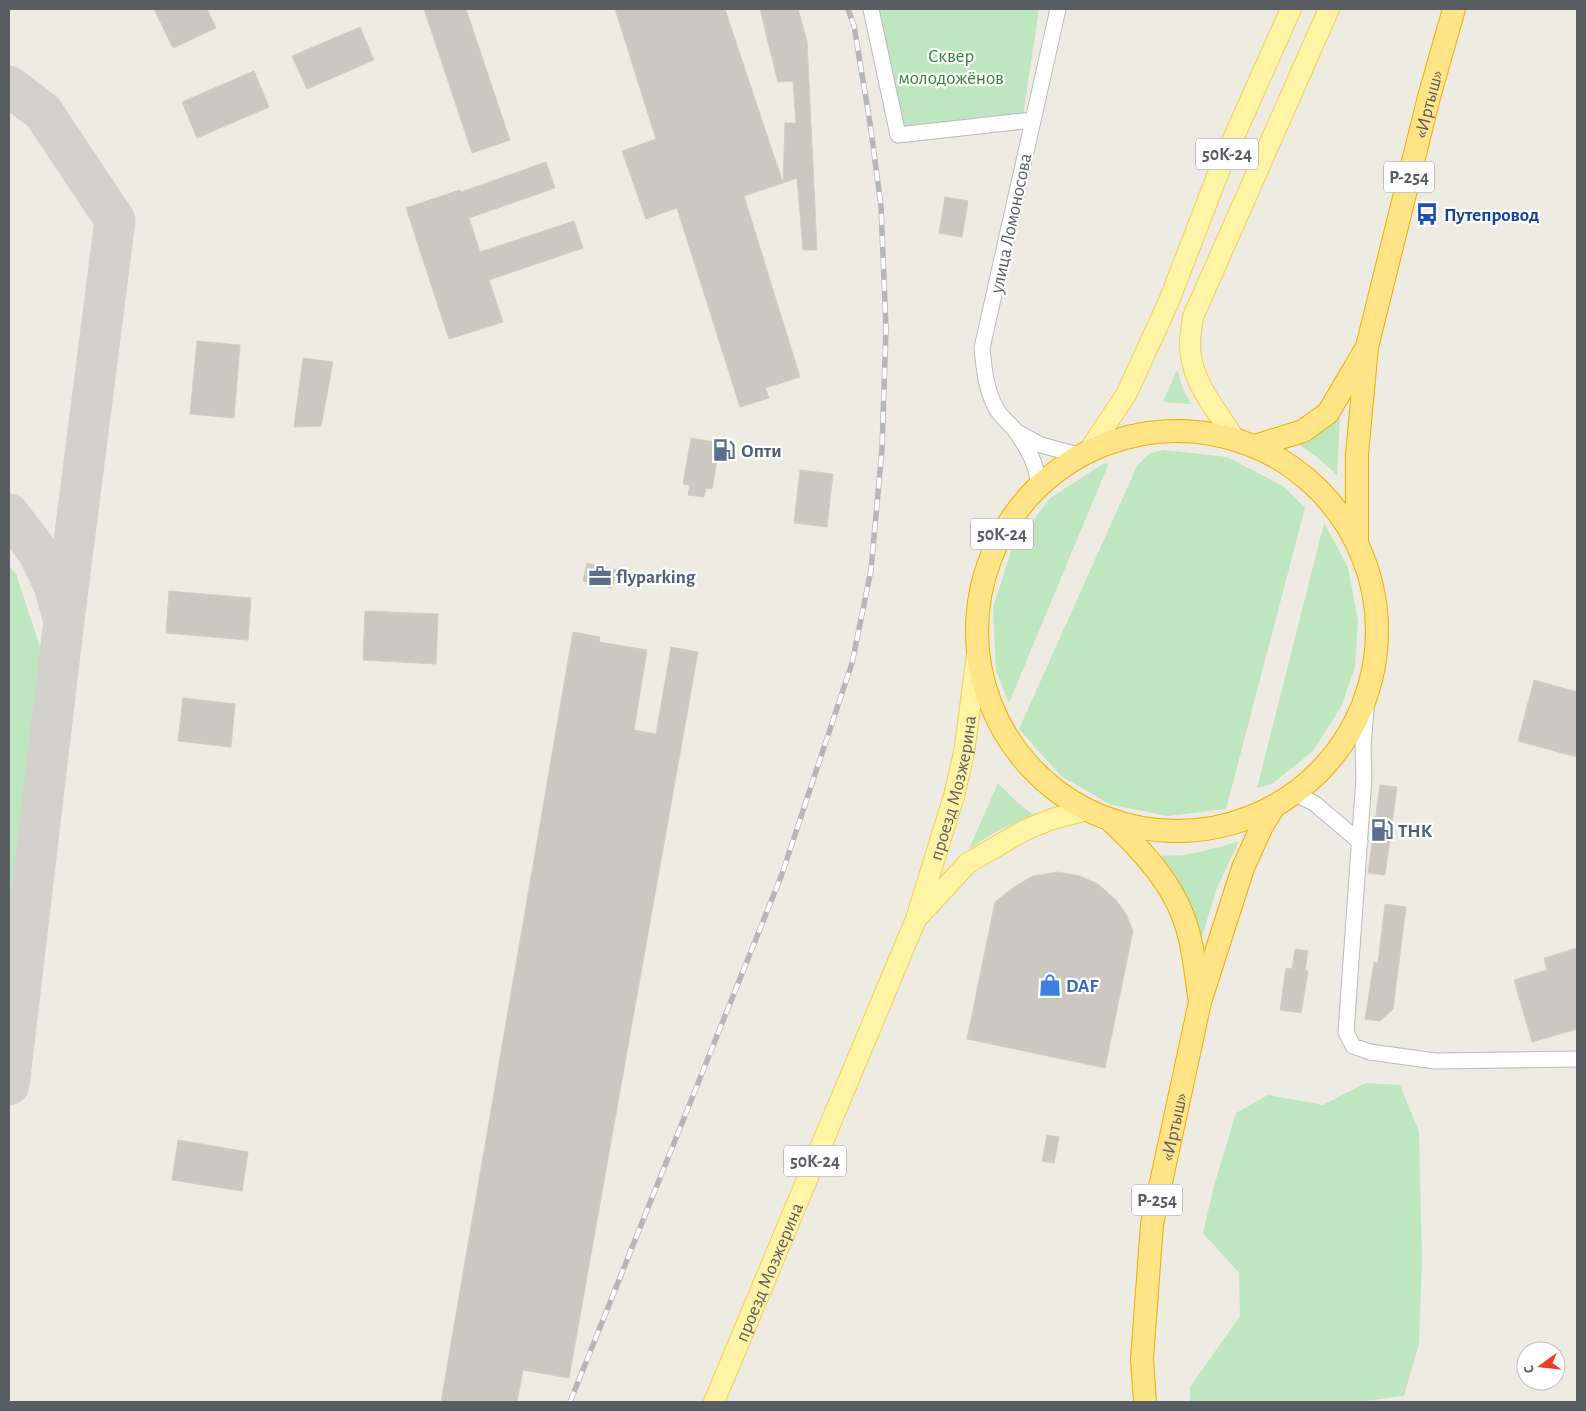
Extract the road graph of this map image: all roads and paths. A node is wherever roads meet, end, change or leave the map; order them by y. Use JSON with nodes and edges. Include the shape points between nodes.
{"nodes":[{"id":1,"x":871,"y":9,"type":"edge"},
{"id":2,"x":1058,"y":9,"type":"edge"},
{"id":3,"x":1291,"y":9,"type":"edge"},
{"id":4,"x":1329,"y":9,"type":"edge"},
{"id":5,"x":1454,"y":9,"type":"edge"},
{"id":6,"x":1032,"y":120,"type":"junction"},
{"id":7,"x":1367,"y":347,"type":"junction"},
{"id":8,"x":1014,"y":430,"type":"junction"},
{"id":9,"x":1232,"y":435,"type":"junction"},
{"id":10,"x":1258,"y":445,"type":"junction"},
{"id":11,"x":1084,"y":452,"type":"junction"},
{"id":12,"x":1038,"y":485,"type":"junction"},
{"id":13,"x":1357,"y":540,"type":"junction"},
{"id":14,"x":977,"y":654,"type":"junction"},
{"id":15,"x":1367,"y":698,"type":"junction"},
{"id":16,"x":1295,"y":794,"type":"junction"},
{"id":17,"x":1273,"y":808,"type":"junction"},
{"id":18,"x":1087,"y":810,"type":"junction"},
{"id":19,"x":1110,"y":821,"type":"junction"},
{"id":20,"x":1360,"y":842,"type":"junction"},
{"id":21,"x":916,"y":919,"type":"junction"},
{"id":22,"x":1200,"y":1002,"type":"junction"},
{"id":23,"x":1577,"y":1059,"type":"edge"},
{"id":24,"x":714,"y":1402,"type":"edge"},
{"id":25,"x":1145,"y":1402,"type":"edge"}],
"edges":[{"from":1,"to":6,"type":"street","via":[[898,135]]},
{"from":2,"to":6,"type":"street","name":"улица Ломоносова"},
{"from":3,"to":11,"type":"main road","number":"50К-24","via":[[1127,393]]},
{"from":4,"to":9,"type":"main road","number":"50К-24","via":[[1193,317],[1190,344],[1193,368],[1200,388]]},
{"from":5,"to":7,"type":"highway","name":"«Иртыш»","number":"Р-254"},
{"from":6,"to":8,"type":"street","name":"улица Ломоносова","via":[[982,348],[986,379],[996,409]]},
{"from":7,"to":10,"type":"highway","via":[[1328,413],[1303,430]]},
{"from":7,"to":13,"type":"highway","via":[[1357,454]]},
{"from":8,"to":11,"type":"street","via":[[1041,445]]},
{"from":8,"to":12,"type":"street","via":[[1031,455]]},
{"from":9,"to":10,"type":"highway"},
{"from":9,"to":11,"type":"highway","via":[[1167,429],[1128,435]]},
{"from":10,"to":13,"type":"highway","via":[[1321,490]]},
{"from":11,"to":12,"type":"highway","number":"50К-24"},
{"from":12,"to":14,"type":"highway","number":"50К-24","via":[[1008,521],[987,563],[977,608]]},
{"from":13,"to":15,"type":"highway","via":[[1374,591],[1378,645]]},
{"from":14,"to":18,"type":"highway","via":[[989,703],[1012,746],[1046,783]]},
{"from":14,"to":21,"type":"main road","name":"проезд Мозжерина","number":"50К-24","via":[[964,753]]},
{"from":15,"to":16,"type":"highway","via":[[1349,735],[1325,767]]},
{"from":15,"to":20,"type":"street"},
{"from":16,"to":17,"type":"highway"},
{"from":16,"to":20,"type":"street","via":[[1314,804]]},
{"from":17,"to":19,"type":"highway","via":[[1234,824],[1193,832],[1151,830]]},
{"from":17,"to":22,"type":"highway","via":[[1243,868]]},
{"from":18,"to":19,"type":"highway"},
{"from":18,"to":21,"type":"main road","name":"проезд Мозжерина","number":"50К-24","via":[[1025,830],[968,863]]},
{"from":19,"to":22,"type":"highway","via":[[1134,842],[1165,881],[1183,916]]},
{"from":20,"to":23,"type":"street","via":[[1346,1032],[1353,1046],[1370,1052],[1435,1061]]},
{"from":21,"to":24,"type":"main road","name":"проезд Мозжерина","number":"50К-24"},
{"from":22,"to":25,"type":"highway","name":"«Иртыш»","number":"Р-254","via":[[1152,1224],[1142,1359]]}]}
